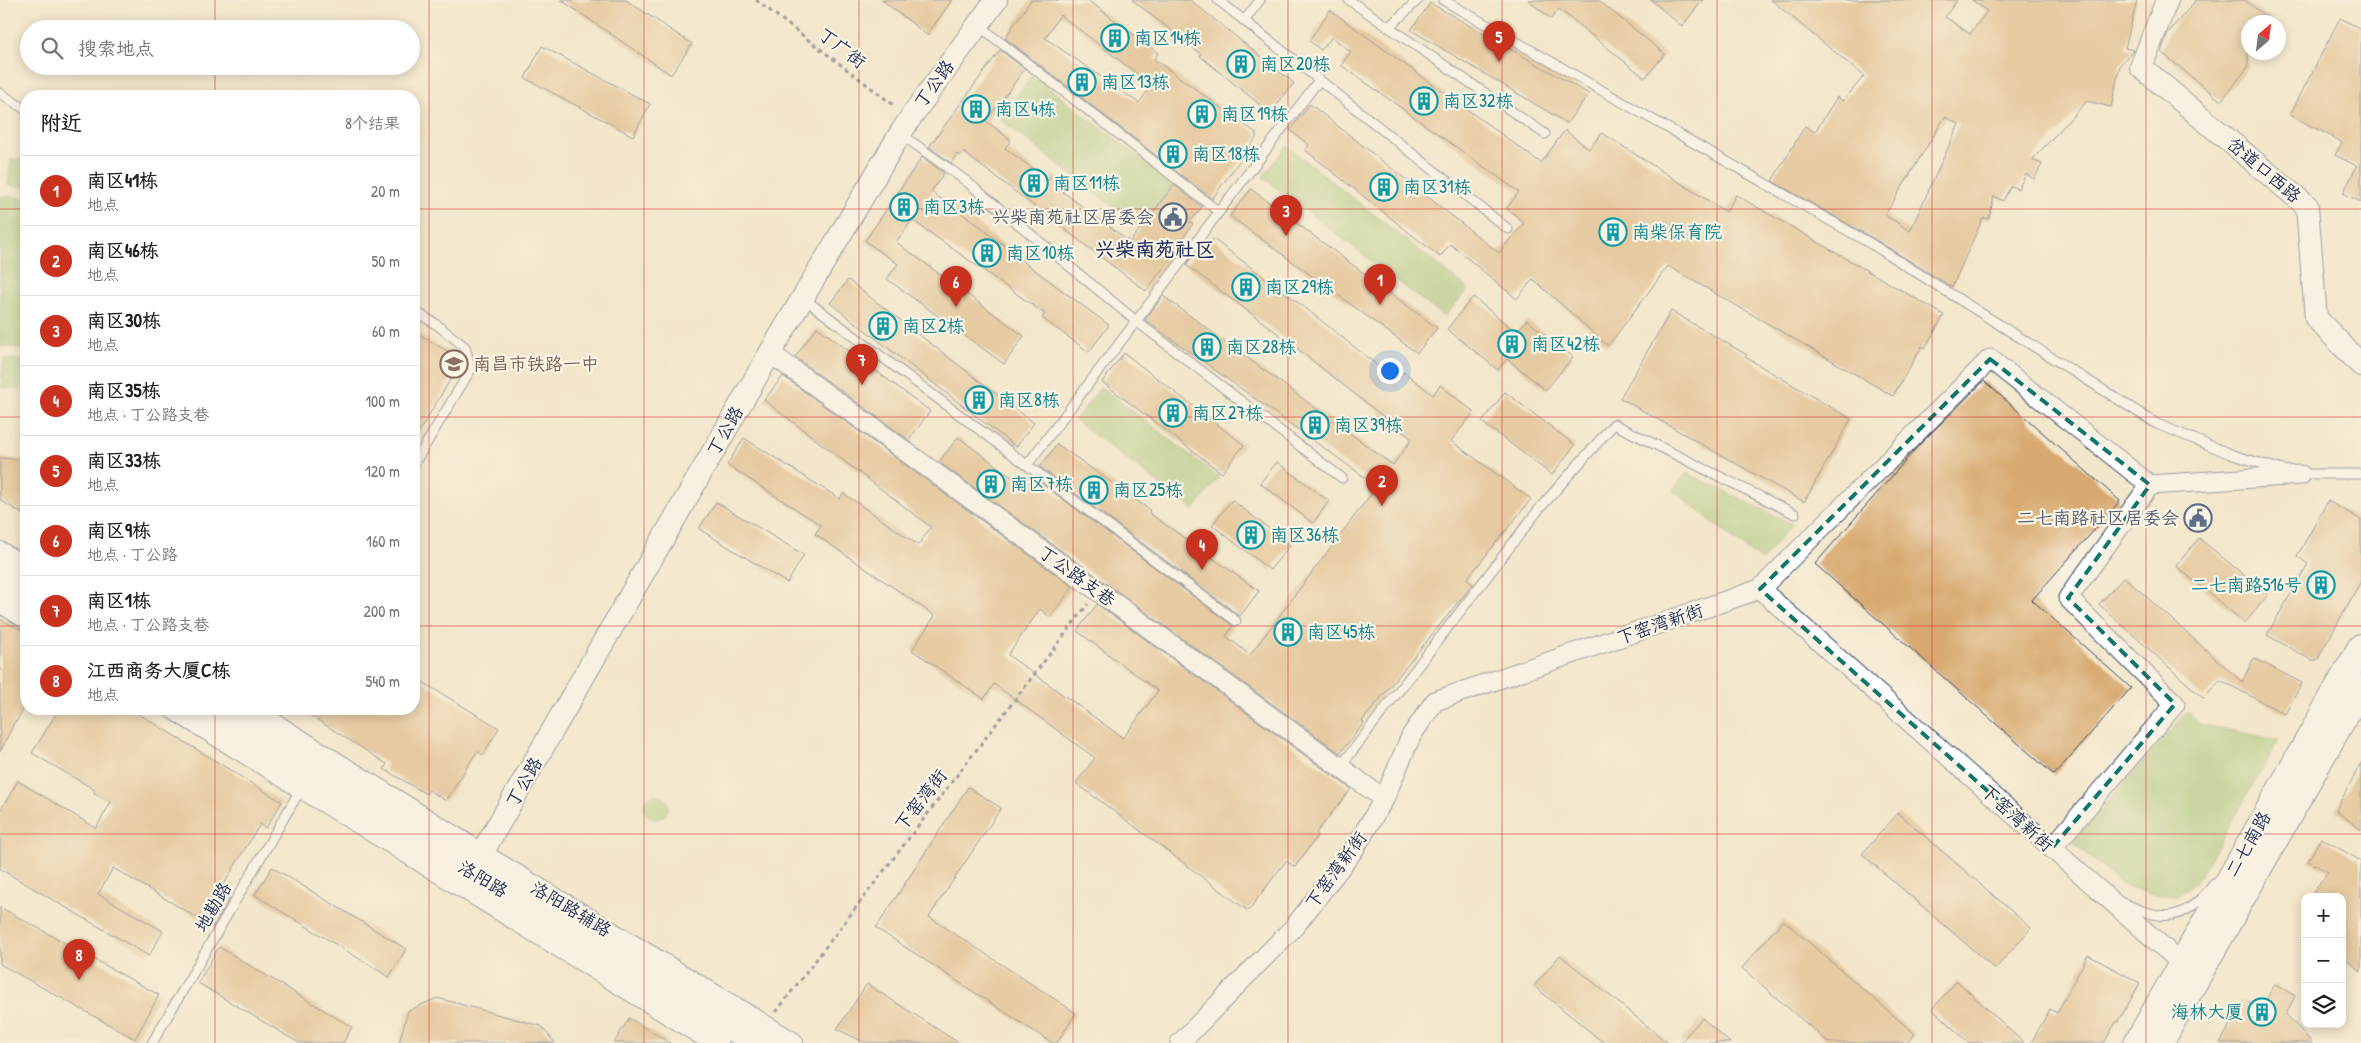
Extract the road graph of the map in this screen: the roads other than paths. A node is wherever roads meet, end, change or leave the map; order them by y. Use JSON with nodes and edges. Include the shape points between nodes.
{"nodes":[{"id":1,"x":996,"y":0,"type":"edge"},
{"id":2,"x":1218,"y":0,"type":"edge"},
{"id":3,"x":1260,"y":0,"type":"edge"},
{"id":4,"x":1349,"y":0,"type":"edge"},
{"id":5,"x":1418,"y":0,"type":"edge"},
{"id":6,"x":1443,"y":0,"type":"edge"},
{"id":7,"x":2167,"y":0,"type":"edge"},
{"id":8,"x":1244,"y":20,"type":"junction"},
{"id":9,"x":977,"y":25,"type":"junction"},
{"id":10,"x":1389,"y":27,"type":"junction"},
{"id":11,"x":1319,"y":80,"type":"junction"},
{"id":12,"x":0,"y":93,"type":"edge"},
{"id":13,"x":20,"y":106,"type":"edge"},
{"id":14,"x":905,"y":126,"type":"junction"},
{"id":15,"x":1545,"y":134,"type":"dead end"},
{"id":16,"x":1219,"y":212,"type":"junction"},
{"id":17,"x":1508,"y":229,"type":"dead end"},
{"id":18,"x":803,"y":298,"type":"junction"},
{"id":19,"x":420,"y":315,"type":"edge"},
{"id":20,"x":1136,"y":321,"type":"junction"},
{"id":21,"x":770,"y":353,"type":"junction"},
{"id":22,"x":2361,"y":365,"type":"edge"},
{"id":23,"x":420,"y":454,"type":"edge"},
{"id":24,"x":1027,"y":465,"type":"junction"},
{"id":25,"x":2361,"y":474,"type":"edge"},
{"id":26,"x":2301,"y":475,"type":"junction"},
{"id":27,"x":1342,"y":478,"type":"dead end"},
{"id":28,"x":2150,"y":485,"type":"junction"},
{"id":29,"x":1795,"y":514,"type":"dead end"},
{"id":30,"x":0,"y":553,"type":"edge"},
{"id":31,"x":20,"y":565,"type":"edge"},
{"id":32,"x":0,"y":576,"type":"edge"},
{"id":33,"x":20,"y":588,"type":"edge"},
{"id":34,"x":1760,"y":589,"type":"junction"},
{"id":35,"x":0,"y":601,"type":"edge"},
{"id":36,"x":20,"y":613,"type":"edge"},
{"id":37,"x":1236,"y":621,"type":"dead end"},
{"id":38,"x":2361,"y":647,"type":"edge"},
{"id":39,"x":2361,"y":687,"type":"edge"},
{"id":40,"x":185,"y":715,"type":"edge"},
{"id":41,"x":221,"y":715,"type":"edge"},
{"id":42,"x":258,"y":715,"type":"edge"},
{"id":43,"x":1340,"y":767,"type":"junction"},
{"id":44,"x":302,"y":787,"type":"junction"},
{"id":45,"x":1384,"y":800,"type":"junction"},
{"id":46,"x":2262,"y":819,"type":"junction"},
{"id":47,"x":2052,"y":848,"type":"junction"},
{"id":48,"x":477,"y":864,"type":"junction"},
{"id":49,"x":2103,"y":894,"type":"junction"},
{"id":50,"x":2181,"y":962,"type":"junction"},
{"id":51,"x":761,"y":1035,"type":"edge"},
{"id":52,"x":152,"y":1043,"type":"edge"},
{"id":53,"x":717,"y":1043,"type":"edge"},
{"id":54,"x":792,"y":1043,"type":"edge"},
{"id":55,"x":1180,"y":1043,"type":"edge"},
{"id":56,"x":2137,"y":1043,"type":"edge"},
{"id":57,"x":2160,"y":1043,"type":"edge"}],
"edges":[{"from":1,"to":9,"type":"street","name":"丁公路"},
{"from":2,"to":8,"type":"lane"},
{"from":3,"to":8,"type":"lane"},
{"from":4,"to":10,"type":"lane"},
{"from":5,"to":10,"type":"lane"},
{"from":6,"to":26,"type":"lane","via":[[1873,245],[2157,424],[2233,455]]},
{"from":7,"to":22,"type":"street","name":"岔道口西路","via":[[2141,67],[2307,206],[2316,318]]},
{"from":8,"to":11,"type":"lane"},
{"from":9,"to":14,"type":"street","name":"丁公路"},
{"from":9,"to":16,"type":"lane"},
{"from":10,"to":15,"type":"lane"},
{"from":11,"to":16,"type":"lane"},
{"from":11,"to":17,"type":"lane"},
{"from":12,"to":13,"type":"lane"},
{"from":14,"to":18,"type":"street","name":"丁公路"},
{"from":14,"to":20,"type":"lane","via":[[966,181]]},
{"from":16,"to":20,"type":"lane"},
{"from":18,"to":21,"type":"street","name":"丁公路"},
{"from":18,"to":24,"type":"lane"},
{"from":19,"to":23,"type":"lane","via":[[465,347],[470,369]]},
{"from":20,"to":24,"type":"lane"},
{"from":20,"to":27,"type":"lane"},
{"from":21,"to":43,"type":"street","name":"丁公路支巷"},
{"from":21,"to":48,"type":"street","name":"丁公路"},
{"from":24,"to":37,"type":"lane"},
{"from":25,"to":26,"type":"lane"},
{"from":26,"to":28,"type":"street"},
{"from":28,"to":34,"type":"street","via":[[1990,359]]},
{"from":28,"to":47,"type":"street","via":[[2068,598],[2175,704]]},
{"from":29,"to":43,"type":"lane","via":[[1614,424],[1540,508]]},
{"from":30,"to":31,"type":"street"},
{"from":32,"to":33,"type":"main road"},
{"from":34,"to":45,"type":"street","name":"下窑湾新街","via":[[1435,701],[1411,736]]},
{"from":34,"to":47,"type":"street","name":"下窑湾新街"},
{"from":35,"to":36,"type":"street"},
{"from":38,"to":46,"type":"main road","name":"二七南路"},
{"from":39,"to":57,"type":"main road","name":"二七南路"},
{"from":40,"to":44,"type":"street","name":"洛阳路辅路"},
{"from":41,"to":48,"type":"main road","name":"洛阳路"},
{"from":42,"to":48,"type":"street"},
{"from":43,"to":45,"type":"street","name":"丁公路支巷"},
{"from":44,"to":52,"type":"lane","name":"地勘路"},
{"from":44,"to":53,"type":"street","name":"洛阳路辅路"},
{"from":45,"to":55,"type":"street","name":"下窑湾新街","via":[[1352,850],[1295,926]]},
{"from":46,"to":49,"type":"lane","via":[[2209,891],[2178,913],[2162,917],[2143,913]]},
{"from":46,"to":50,"type":"main road","name":"二七南路"},
{"from":47,"to":49,"type":"street","name":"下窑湾新街"},
{"from":48,"to":51,"type":"main road","name":"洛阳路"},
{"from":49,"to":50,"type":"street","name":"下窑湾新街"},
{"from":50,"to":56,"type":"main road","name":"二七南路"},
{"from":51,"to":54,"type":"street"}]}
